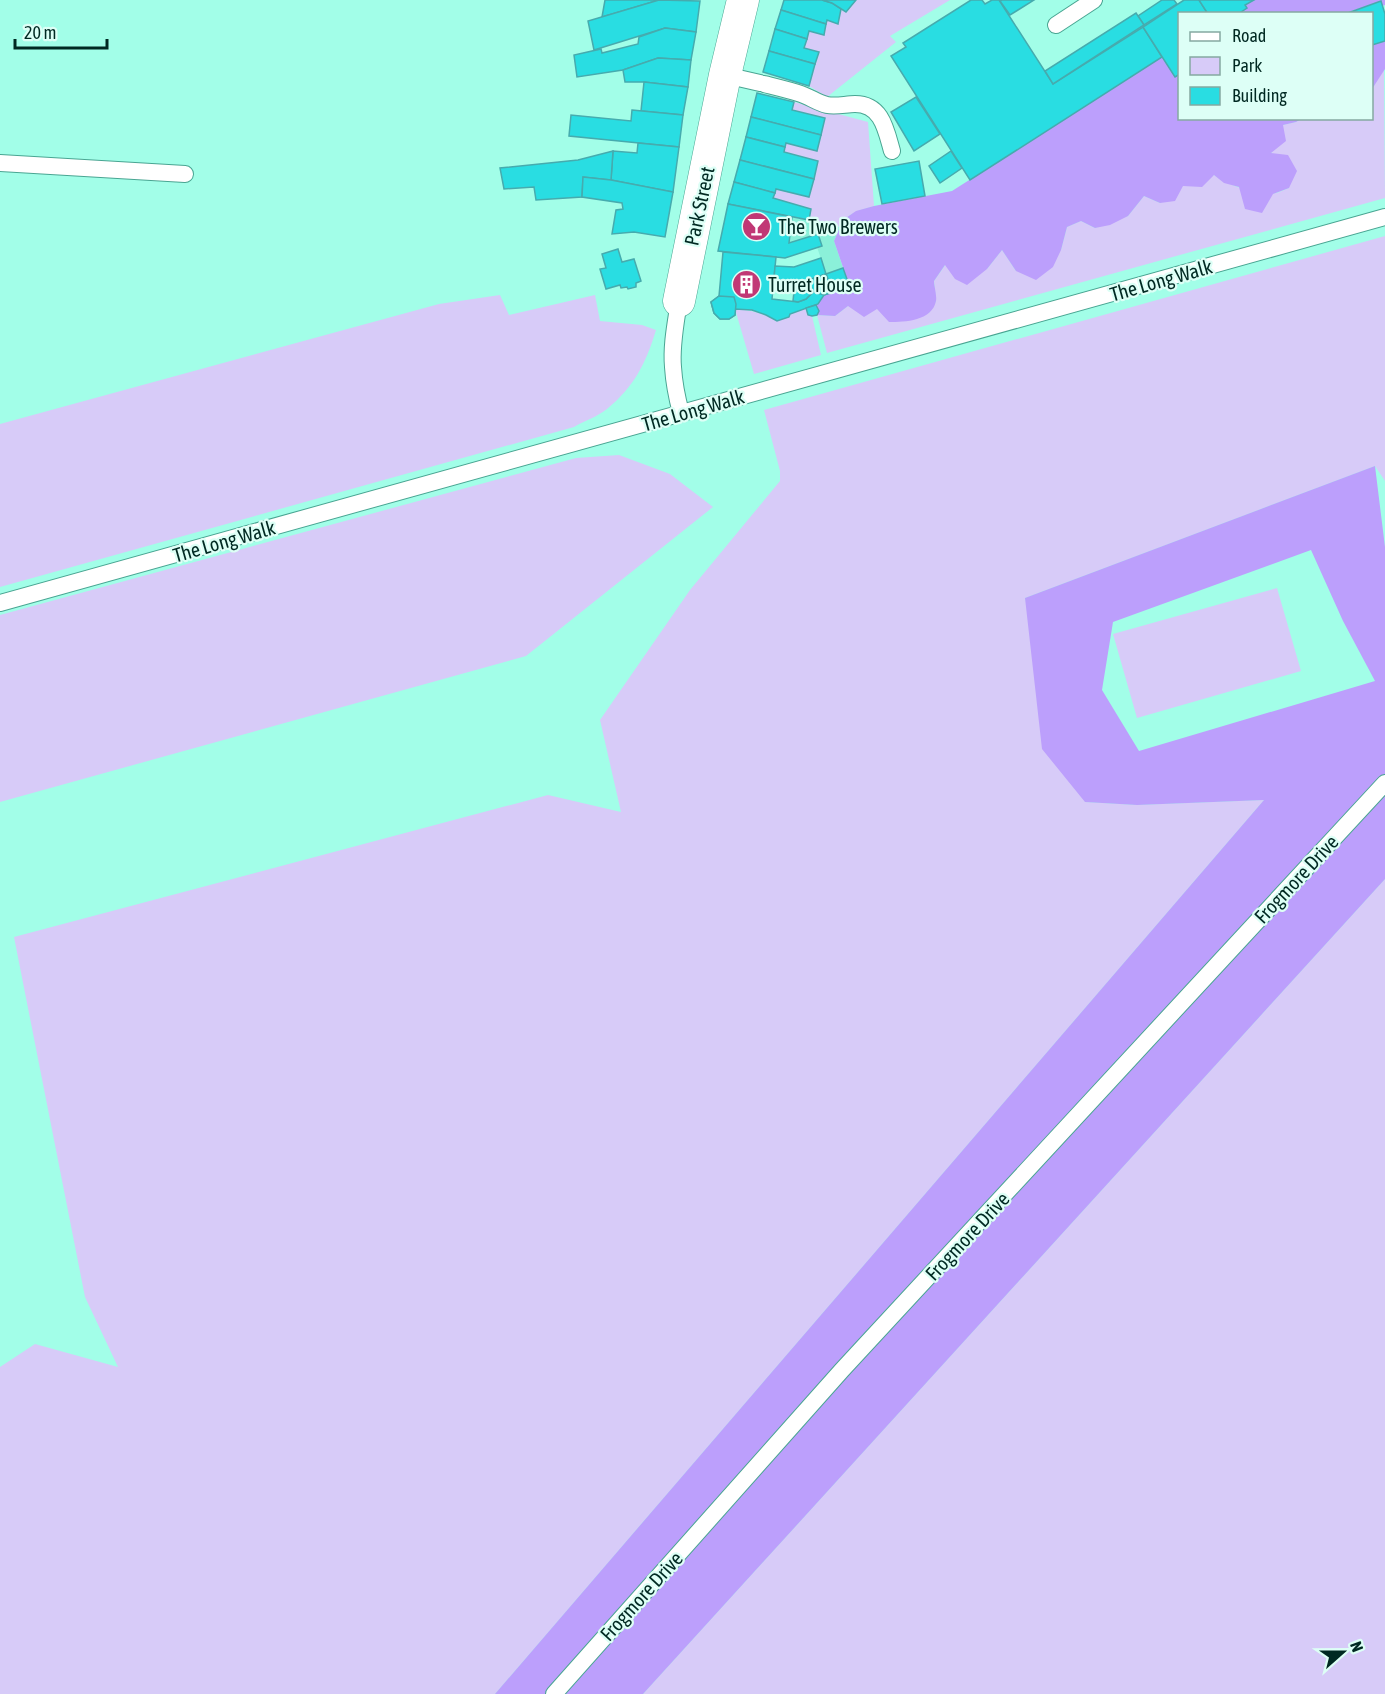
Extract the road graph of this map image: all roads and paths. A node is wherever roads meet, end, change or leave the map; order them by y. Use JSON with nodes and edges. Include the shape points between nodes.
{"nodes":[{"id":1,"x":743,"y":0,"type":"edge"},
{"id":2,"x":1094,"y":0,"type":"edge"},
{"id":3,"x":1056,"y":25,"type":"dead end"},
{"id":4,"x":725,"y":75,"type":"junction"},
{"id":5,"x":892,"y":151,"type":"dead end"},
{"id":6,"x":0,"y":163,"type":"edge"},
{"id":7,"x":185,"y":174,"type":"dead end"},
{"id":8,"x":1385,"y":217,"type":"edge"},
{"id":9,"x":679,"y":301,"type":"joint"},
{"id":10,"x":681,"y":413,"type":"junction"},
{"id":11,"x":0,"y":603,"type":"edge"},
{"id":12,"x":1385,"y":783,"type":"edge"},
{"id":13,"x":554,"y":1694,"type":"edge"}],
"edges":[{"from":1,"to":4,"type":"street","name":"Park Street"},
{"from":2,"to":3,"type":"lane"},
{"from":4,"to":5,"type":"lane","via":[[801,94],[826,105],[870,107],[885,124]]},
{"from":4,"to":9,"type":"street","name":"Park Street"},
{"from":6,"to":7,"type":"lane"},
{"from":8,"to":10,"type":"lane","name":"The Long Walk"},
{"from":9,"to":10,"type":"lane","name":"Park Street","via":[[673,366]]},
{"from":10,"to":11,"type":"lane","name":"The Long Walk"},
{"from":12,"to":13,"type":"lane","name":"Frogmore Drive","via":[[842,1371]]}]}
